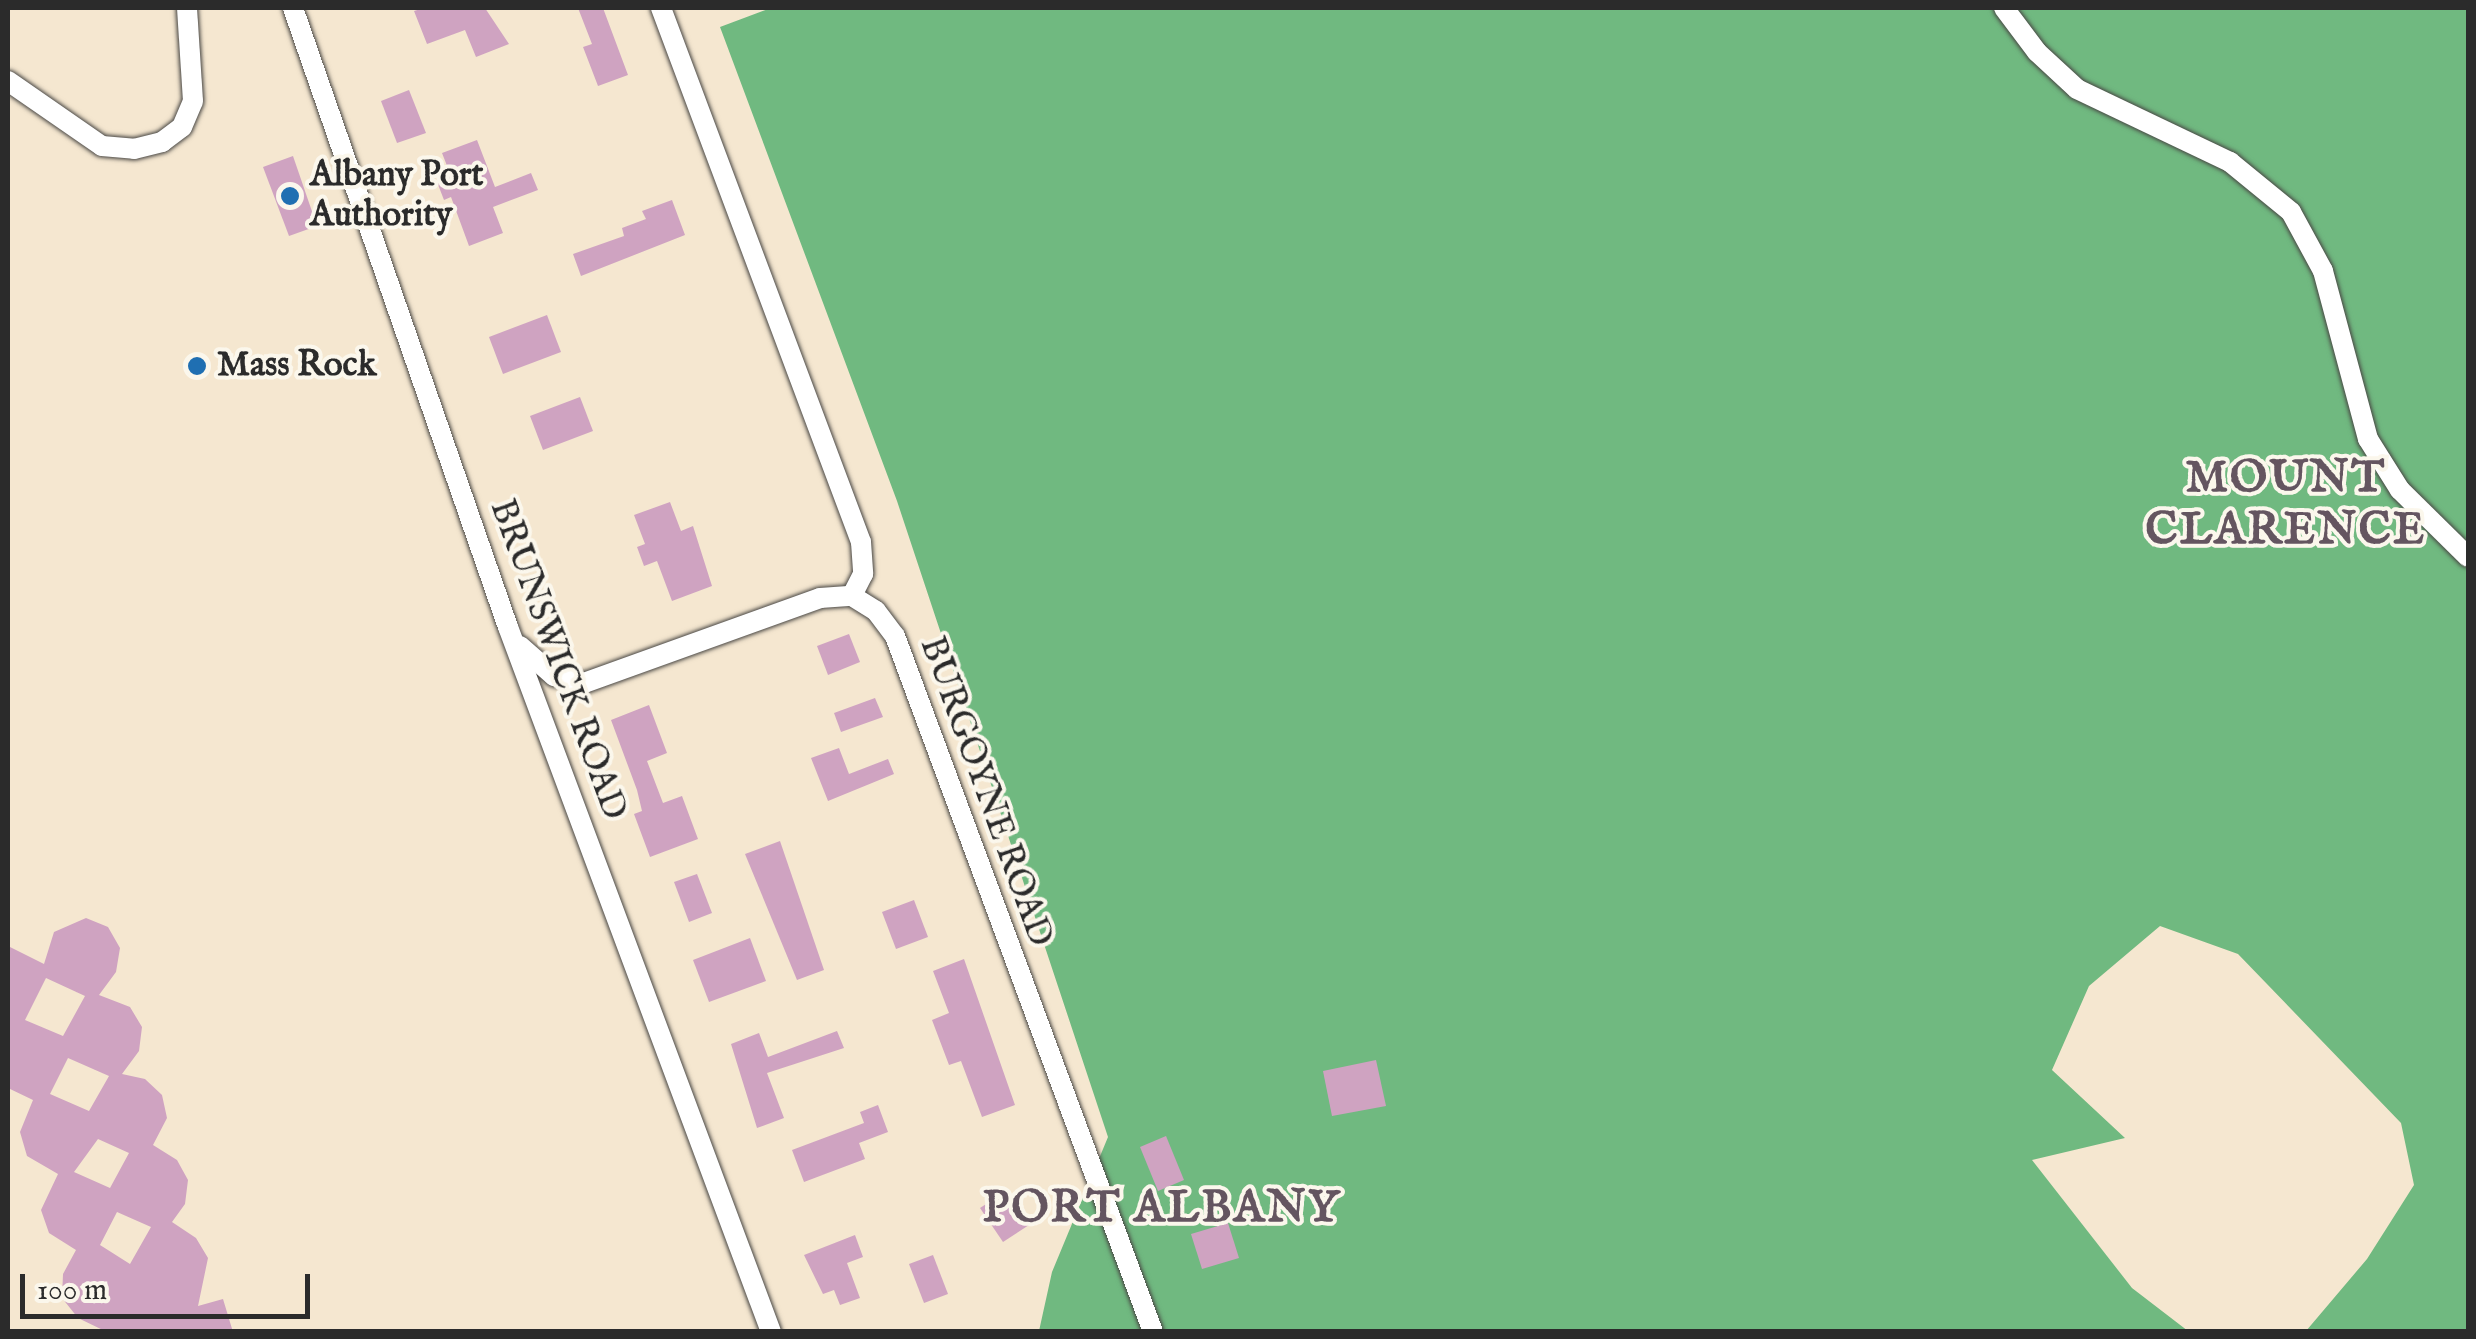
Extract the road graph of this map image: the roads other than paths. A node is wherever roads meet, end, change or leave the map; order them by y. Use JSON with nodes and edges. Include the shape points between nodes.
{"nodes":[{"id":1,"x":188,"y":8,"type":"edge"},
{"id":2,"x":293,"y":8,"type":"edge"},
{"id":3,"x":661,"y":8,"type":"edge"},
{"id":4,"x":2004,"y":8,"type":"edge"},
{"id":5,"x":8,"y":81,"type":"edge"},
{"id":6,"x":2468,"y":556,"type":"edge"},
{"id":7,"x":852,"y":596,"type":"junction"},
{"id":8,"x":508,"y":627,"type":"junction"},
{"id":9,"x":1145,"y":1307,"type":"junction"},
{"id":10,"x":770,"y":1332,"type":"edge"},
{"id":11,"x":1154,"y":1332,"type":"edge"},
{"id":12,"x":1168,"y":1332,"type":"edge"}],
"edges":[{"from":1,"to":5,"type":"street","via":[[193,101],[182,127],[162,142],[134,149],[102,146]]},
{"from":2,"to":8,"type":"street","name":"BRUNSWICK ROAD"},
{"from":3,"to":7,"type":"street","via":[[861,542],[863,574]]},
{"from":4,"to":6,"type":"street","via":[[2077,90],[2230,162],[2290,212],[2324,271],[2368,439],[2400,490]]},
{"from":7,"to":8,"type":"street","via":[[820,598],[584,683],[530,661]]},
{"from":7,"to":9,"type":"street","name":"BURGOYNE ROAD","via":[[876,610],[895,636],[1109,1226]]},
{"from":8,"to":10,"type":"street","name":"BRUNSWICK ROAD"},
{"from":9,"to":11,"type":"street","name":"BURGOYNE ROAD"},
{"from":9,"to":12,"type":"street"}]}
